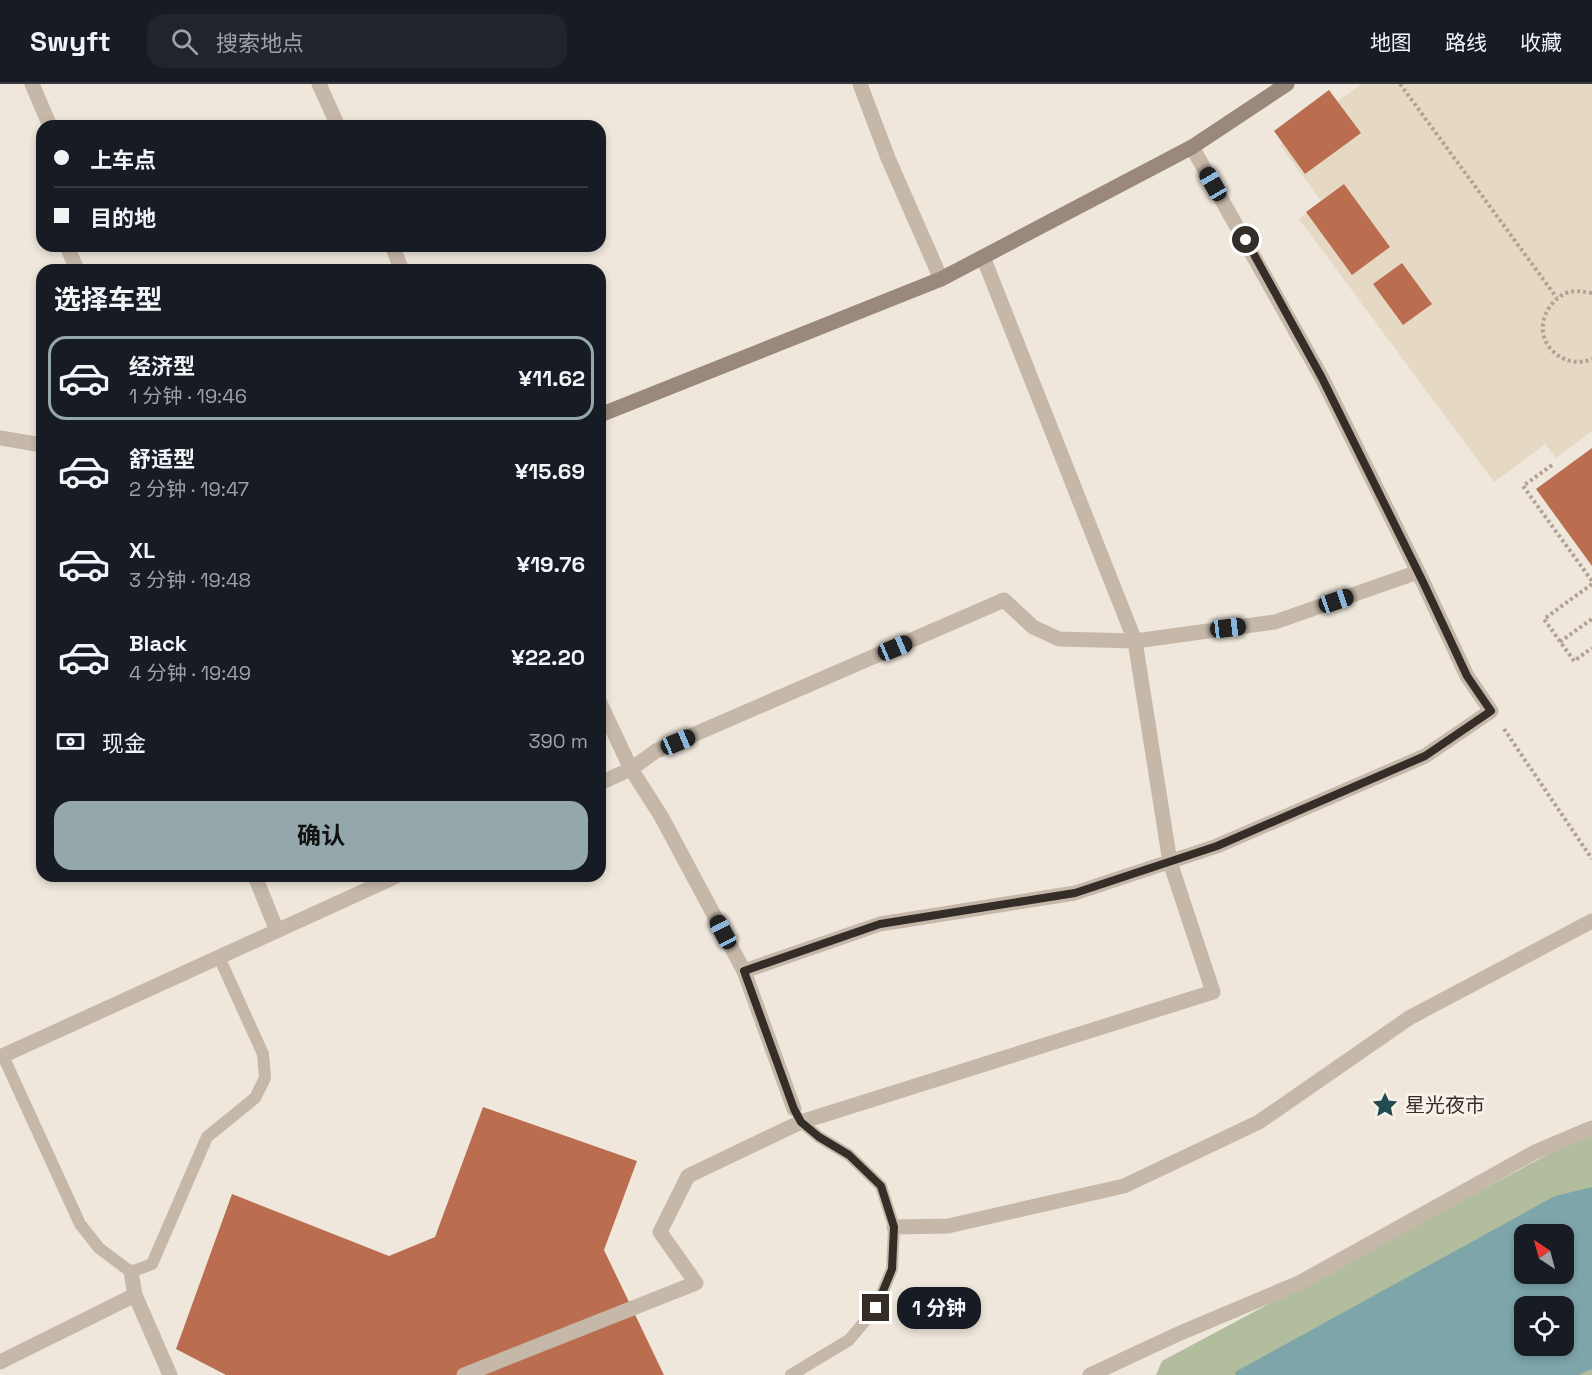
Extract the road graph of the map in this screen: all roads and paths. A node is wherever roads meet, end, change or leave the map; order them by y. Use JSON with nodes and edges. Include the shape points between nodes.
{"nodes":[{"id":1,"x":32,"y":84,"type":"edge"},
{"id":2,"x":319,"y":84,"type":"edge"},
{"id":3,"x":860,"y":84,"type":"edge"},
{"id":4,"x":1287,"y":84,"type":"edge"},
{"id":5,"x":1400,"y":84,"type":"edge"},
{"id":6,"x":47,"y":120,"type":"edge"},
{"id":7,"x":335,"y":120,"type":"edge"},
{"id":8,"x":1192,"y":147,"type":"junction"},
{"id":9,"x":983,"y":257,"type":"junction"},
{"id":10,"x":940,"y":279,"type":"junction"},
{"id":11,"x":1592,"y":293,"type":"edge"},
{"id":12,"x":1557,"y":298,"type":"junction"},
{"id":13,"x":1592,"y":359,"type":"edge"},
{"id":14,"x":606,"y":413,"type":"edge"},
{"id":15,"x":0,"y":438,"type":"edge"},
{"id":16,"x":36,"y":444,"type":"edge"},
{"id":17,"x":1552,"y":465,"type":"dead end"},
{"id":18,"x":1418,"y":572,"type":"junction"},
{"id":19,"x":1592,"y":583,"type":"edge"},
{"id":20,"x":1592,"y":619,"type":"edge"},
{"id":21,"x":1135,"y":641,"type":"junction"},
{"id":22,"x":1560,"y":642,"type":"junction"},
{"id":23,"x":1592,"y":648,"type":"edge"},
{"id":24,"x":1491,"y":711,"type":"junction"},
{"id":25,"x":606,"y":716,"type":"edge"},
{"id":26,"x":631,"y":769,"type":"junction"},
{"id":27,"x":606,"y":780,"type":"edge"},
{"id":28,"x":1592,"y":859,"type":"edge"},
{"id":29,"x":1170,"y":861,"type":"junction"},
{"id":30,"x":257,"y":882,"type":"edge"},
{"id":31,"x":383,"y":882,"type":"edge"},
{"id":32,"x":1592,"y":921,"type":"edge"},
{"id":33,"x":277,"y":930,"type":"junction"},
{"id":34,"x":219,"y":957,"type":"junction"},
{"id":35,"x":744,"y":971,"type":"junction"},
{"id":36,"x":1,"y":1057,"type":"edge"},
{"id":37,"x":797,"y":1115,"type":"junction"},
{"id":38,"x":1592,"y":1128,"type":"edge"},
{"id":39,"x":894,"y":1227,"type":"junction"},
{"id":40,"x":131,"y":1272,"type":"junction"},
{"id":41,"x":135,"y":1295,"type":"junction"},
{"id":42,"x":0,"y":1362,"type":"edge"},
{"id":43,"x":170,"y":1375,"type":"edge"},
{"id":44,"x":464,"y":1375,"type":"edge"},
{"id":45,"x":791,"y":1375,"type":"edge"},
{"id":46,"x":1090,"y":1375,"type":"edge"}],
"edges":[{"from":1,"to":6,"type":"street"},
{"from":2,"to":7,"type":"street"},
{"from":3,"to":10,"type":"street"},
{"from":4,"to":8,"type":"street"},
{"from":5,"to":12,"type":"path"},
{"from":8,"to":9,"type":"street"},
{"from":8,"to":18,"type":"street","via":[[1322,378]]},
{"from":9,"to":10,"type":"street"},
{"from":9,"to":21,"type":"street"},
{"from":10,"to":14,"type":"street"},
{"from":11,"to":12,"type":"path","via":[[1568,292]]},
{"from":12,"to":13,"type":"path","via":[[1544,319],[1546,343],[1565,360],[1576,363]]},
{"from":15,"to":16,"type":"street"},
{"from":17,"to":19,"type":"path","via":[[1523,486]]},
{"from":18,"to":21,"type":"street","via":[[1275,622]]},
{"from":18,"to":24,"type":"street","via":[[1467,676]]},
{"from":19,"to":22,"type":"path","via":[[1544,619]]},
{"from":20,"to":22,"type":"path"},
{"from":21,"to":26,"type":"street","via":[[1059,639],[1033,627],[1004,600],[656,751]]},
{"from":21,"to":29,"type":"street"},
{"from":22,"to":23,"type":"path","via":[[1574,661]]},
{"from":24,"to":28,"type":"path"},
{"from":24,"to":29,"type":"street","via":[[1425,756],[1217,846]]},
{"from":25,"to":26,"type":"street"},
{"from":26,"to":27,"type":"street"},
{"from":26,"to":35,"type":"street","via":[[661,816]]},
{"from":29,"to":35,"type":"street","via":[[1075,893],[880,924]]},
{"from":29,"to":37,"type":"street","via":[[1213,992]]},
{"from":30,"to":33,"type":"street"},
{"from":31,"to":33,"type":"street"},
{"from":32,"to":39,"type":"street","via":[[1409,1018],[1259,1122],[1124,1186],[948,1226]]},
{"from":33,"to":34,"type":"street"},
{"from":34,"to":36,"type":"street"},
{"from":34,"to":40,"type":"lane","via":[[263,1054],[265,1078],[255,1098],[207,1137],[153,1264]]},
{"from":35,"to":37,"type":"street"},
{"from":36,"to":40,"type":"lane","via":[[80,1224],[99,1248]]},
{"from":37,"to":39,"type":"lane","via":[[819,1137],[849,1155],[881,1186]]},
{"from":37,"to":44,"type":"street","via":[[688,1176],[660,1233],[696,1283]]},
{"from":38,"to":46,"type":"street","via":[[1535,1152],[1299,1283]]},
{"from":39,"to":45,"type":"lane","via":[[892,1269],[876,1308],[849,1340]]},
{"from":40,"to":41,"type":"street"},
{"from":41,"to":42,"type":"street"},
{"from":41,"to":43,"type":"street"}]}
